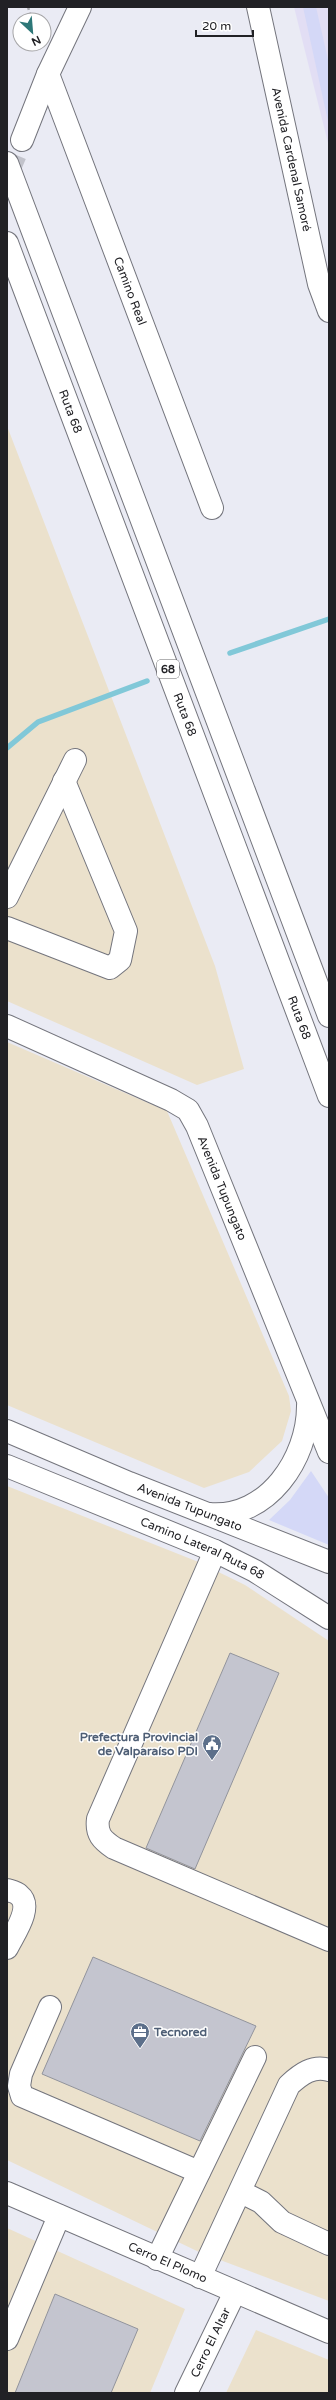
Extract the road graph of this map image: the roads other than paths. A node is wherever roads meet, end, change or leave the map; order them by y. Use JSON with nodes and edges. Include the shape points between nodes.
{"nodes":[{"id":1,"x":80,"y":7,"type":"edge"},
{"id":2,"x":258,"y":7,"type":"edge"},
{"id":3,"x":48,"y":74,"type":"junction"},
{"id":4,"x":22,"y":140,"type":"tunnel mouth"},
{"id":5,"x":7,"y":163,"type":"edge"},
{"id":6,"x":7,"y":243,"type":"edge"},
{"id":7,"x":329,"y":311,"type":"edge"},
{"id":8,"x":212,"y":508,"type":"dead end"},
{"id":9,"x":75,"y":760,"type":"dead end"},
{"id":10,"x":64,"y":781,"type":"junction"},
{"id":11,"x":7,"y":897,"type":"edge"},
{"id":12,"x":7,"y":928,"type":"edge"},
{"id":13,"x":329,"y":1016,"type":"edge"},
{"id":14,"x":7,"y":1026,"type":"edge"},
{"id":15,"x":329,"y":1096,"type":"edge"},
{"id":16,"x":308,"y":1403,"type":"junction"},
{"id":17,"x":7,"y":1431,"type":"edge"},
{"id":18,"x":329,"y":1452,"type":"edge"},
{"id":19,"x":7,"y":1466,"type":"edge"},
{"id":20,"x":207,"y":1514,"type":"junction"},
{"id":21,"x":215,"y":1551,"type":"junction"},
{"id":22,"x":329,"y":1562,"type":"edge"},
{"id":23,"x":329,"y":1618,"type":"edge"},
{"id":24,"x":7,"y":1890,"type":"edge"},
{"id":25,"x":329,"y":1940,"type":"edge"},
{"id":26,"x":7,"y":1948,"type":"edge"},
{"id":27,"x":50,"y":2007,"type":"dead end"},
{"id":28,"x":255,"y":2057,"type":"dead end"},
{"id":29,"x":329,"y":2070,"type":"edge"},
{"id":30,"x":199,"y":2172,"type":"junction"},
{"id":31,"x":241,"y":2192,"type":"junction"},
{"id":32,"x":7,"y":2193,"type":"edge"},
{"id":33,"x":59,"y":2216,"type":"junction"},
{"id":34,"x":329,"y":2244,"type":"edge"},
{"id":35,"x":157,"y":2259,"type":"junction"},
{"id":36,"x":200,"y":2277,"type":"junction"},
{"id":37,"x":235,"y":2292,"type":"junction"},
{"id":38,"x":329,"y":2332,"type":"edge"},
{"id":39,"x":7,"y":2339,"type":"edge"},
{"id":40,"x":186,"y":2393,"type":"edge"}],
"edges":[{"from":1,"to":3,"type":"main road"},
{"from":2,"to":7,"type":"main road","name":"Avenida Cardenal Samoré","via":[[317,277]]},
{"from":3,"to":4,"type":"main road"},
{"from":3,"to":8,"type":"main road","name":"Camino Real"},
{"from":5,"to":13,"type":"main road","number":"68"},
{"from":6,"to":15,"type":"main road","name":"Ruta 68","number":"68"},
{"from":9,"to":10,"type":"main road"},
{"from":10,"to":11,"type":"main road"},
{"from":10,"to":12,"type":"main road","via":[[126,931],[120,960],[110,968]]},
{"from":14,"to":16,"type":"main road","name":"Avenida Tupungato","via":[[188,1110],[197,1126]]},
{"from":16,"to":18,"type":"main road","name":"Avenida Tupungato"},
{"from":16,"to":20,"type":"main road","via":[[308,1419],[302,1445],[284,1478],[248,1506],[219,1515]]},
{"from":17,"to":20,"type":"main road","name":"Avenida Tupungato"},
{"from":19,"to":21,"type":"main road","name":"Camino Lateral Ruta 68"},
{"from":20,"to":22,"type":"main road","name":"Avenida Tupungato"},
{"from":21,"to":23,"type":"main road","name":"Camino Lateral Ruta 68","via":[[281,1586]]},
{"from":21,"to":25,"type":"main road","via":[[98,1819],[97,1828],[100,1836],[114,1848]]},
{"from":24,"to":26,"type":"main road","via":[[19,1895],[24,1902],[25,1911]]},
{"from":27,"to":30,"type":"main road","via":[[21,2074],[19,2086],[22,2096]]},
{"from":28,"to":30,"type":"main road"},
{"from":29,"to":31,"type":"main road","via":[[321,2068],[302,2073],[289,2085]]},
{"from":30,"to":35,"type":"main road"},
{"from":31,"to":34,"type":"main road","via":[[261,2202],[282,2222]]},
{"from":31,"to":36,"type":"main road"},
{"from":32,"to":33,"type":"main road","name":"Cerro El Plomo"},
{"from":33,"to":35,"type":"main road","name":"Cerro El Plomo"},
{"from":33,"to":39,"type":"main road"},
{"from":35,"to":36,"type":"main road","name":"Cerro El Plomo"},
{"from":36,"to":37,"type":"main road","name":"Cerro El Plomo"},
{"from":37,"to":38,"type":"main road","name":"Cerro El Plomo"},
{"from":37,"to":40,"type":"main road","name":"Cerro El Altar"}]}
